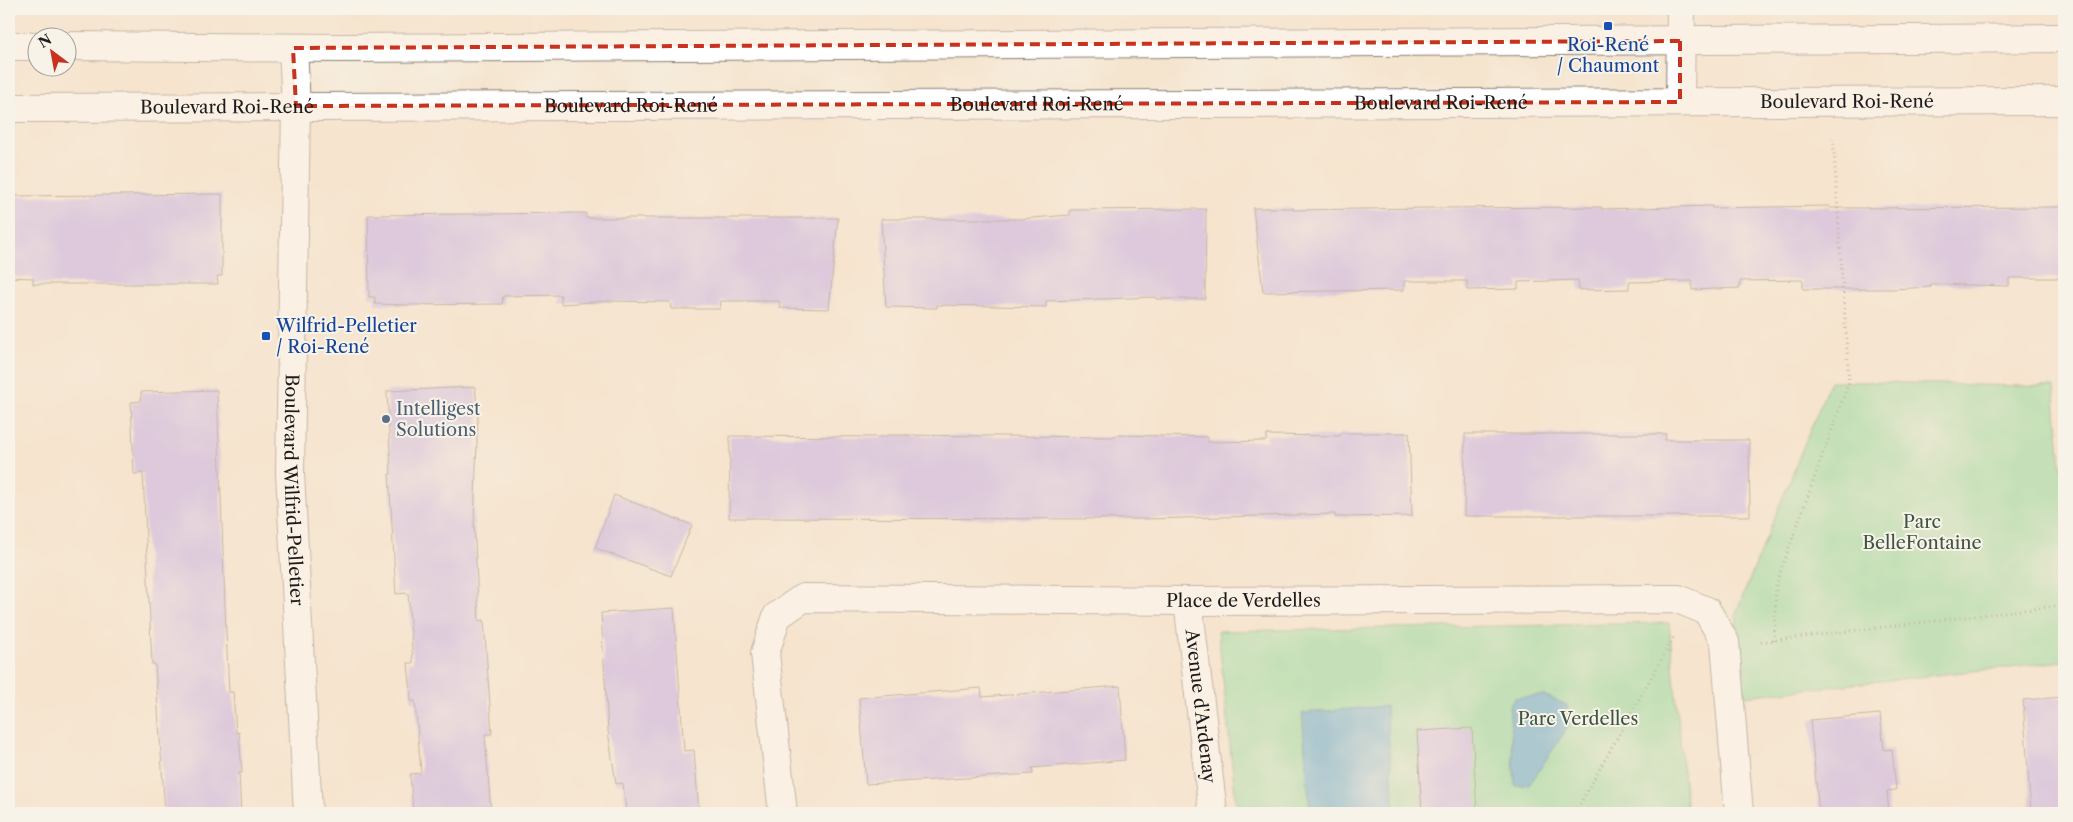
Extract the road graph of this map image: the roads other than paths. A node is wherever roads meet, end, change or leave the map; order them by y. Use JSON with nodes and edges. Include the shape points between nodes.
{"nodes":[{"id":1,"x":1681,"y":9,"type":"edge"},
{"id":2,"x":2064,"y":38,"type":"edge"},
{"id":3,"x":1680,"y":41,"type":"junction"},
{"id":4,"x":9,"y":46,"type":"edge"},
{"id":5,"x":28,"y":46,"type":"edge"},
{"id":6,"x":78,"y":46,"type":"edge"},
{"id":7,"x":293,"y":48,"type":"junction"},
{"id":8,"x":2064,"y":101,"type":"edge"},
{"id":9,"x":1680,"y":102,"type":"junction"},
{"id":10,"x":296,"y":106,"type":"junction"},
{"id":11,"x":9,"y":108,"type":"edge"},
{"id":12,"x":1188,"y":601,"type":"junction"},
{"id":13,"x":308,"y":813,"type":"edge"},
{"id":14,"x":783,"y":813,"type":"edge"},
{"id":15,"x":1213,"y":813,"type":"edge"},
{"id":16,"x":1738,"y":813,"type":"edge"}],
"edges":[{"from":1,"to":3,"type":"street"},
{"from":2,"to":3,"type":"street"},
{"from":3,"to":7,"type":"street"},
{"from":3,"to":9,"type":"street"},
{"from":4,"to":5,"type":"street"},
{"from":6,"to":7,"type":"street"},
{"from":7,"to":10,"type":"street","name":"Boulevard Wilfrid-Pelletier"},
{"from":8,"to":9,"type":"street","name":"Boulevard Roi-René"},
{"from":9,"to":10,"type":"street","name":"Boulevard Roi-René"},
{"from":10,"to":11,"type":"street","name":"Boulevard Roi-René"},
{"from":10,"to":13,"type":"street","name":"Boulevard Wilfrid-Pelletier","via":[[290,474]]},
{"from":12,"to":14,"type":"street","name":"Place de Verdelles","via":[[803,598],[777,616],[765,653]]},
{"from":12,"to":15,"type":"street","name":"Avenue d'Ardenay"},
{"from":12,"to":16,"type":"street","name":"Place de Verdelles","via":[[1678,599],[1706,611],[1725,642]]}]}
